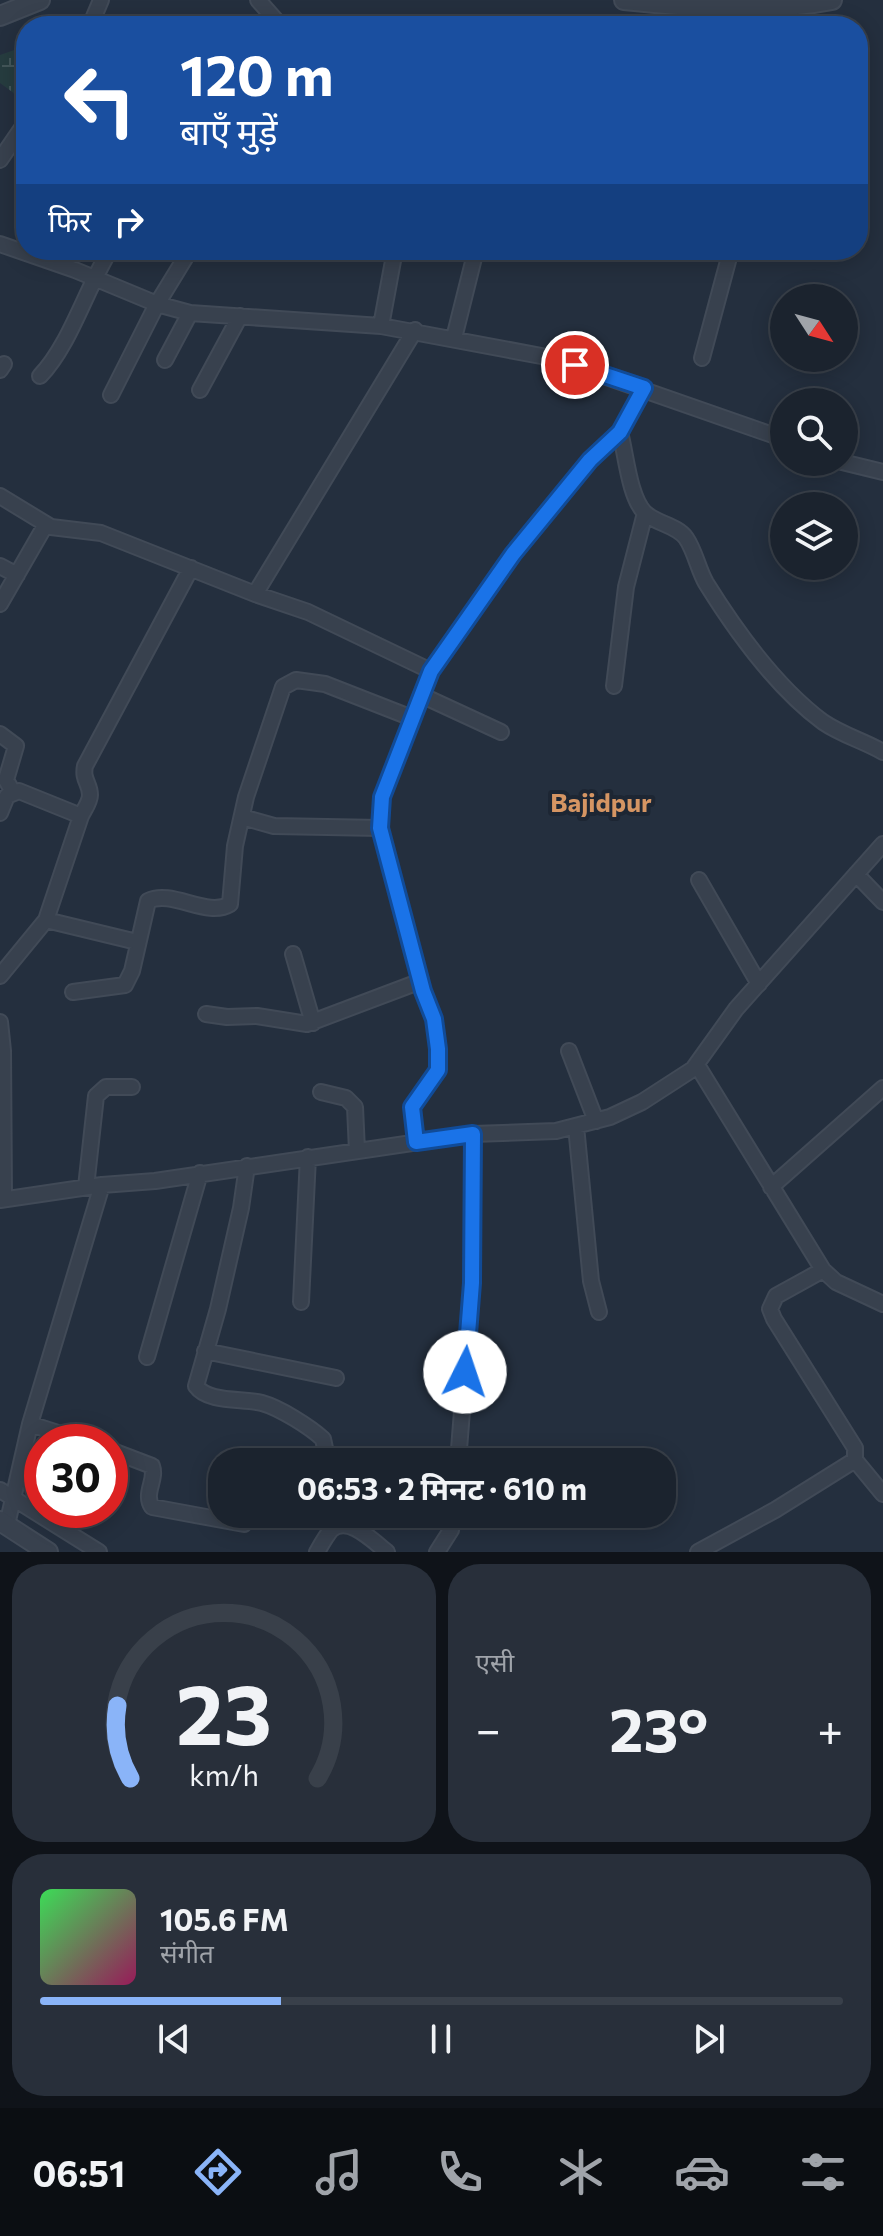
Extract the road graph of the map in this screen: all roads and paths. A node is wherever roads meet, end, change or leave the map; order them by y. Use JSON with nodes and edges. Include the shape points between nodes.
{"nodes":[{"id":1,"x":40,"y":0,"type":"edge"},
{"id":2,"x":258,"y":0,"type":"edge"},
{"id":3,"x":624,"y":0,"type":"edge"},
{"id":4,"x":832,"y":0,"type":"edge"},
{"id":5,"x":0,"y":16,"type":"edge"},
{"id":6,"x":272,"y":16,"type":"edge"},
{"id":7,"x":16,"y":137,"type":"edge"},
{"id":8,"x":0,"y":160,"type":"edge"},
{"id":9,"x":52,"y":260,"type":"edge"},
{"id":10,"x":104,"y":260,"type":"edge"},
{"id":11,"x":184,"y":260,"type":"edge"},
{"id":12,"x":393,"y":260,"type":"edge"},
{"id":13,"x":474,"y":260,"type":"edge"},
{"id":14,"x":728,"y":260,"type":"edge"},
{"id":15,"x":93,"y":277,"type":"junction"},
{"id":16,"x":157,"y":304,"type":"junction"},
{"id":17,"x":190,"y":313,"type":"junction"},
{"id":18,"x":240,"y":316,"type":"junction"},
{"id":19,"x":381,"y":326,"type":"junction"},
{"id":20,"x":415,"y":330,"type":"junction"},
{"id":21,"x":454,"y":338,"type":"junction"},
{"id":22,"x":702,"y":358,"type":"dead end"},
{"id":23,"x":165,"y":360,"type":"dead end"},
{"id":24,"x":40,"y":376,"type":"dead end"},
{"id":25,"x":644,"y":388,"type":"junction"},
{"id":26,"x":200,"y":390,"type":"dead end"},
{"id":27,"x":111,"y":395,"type":"dead end"},
{"id":28,"x":620,"y":432,"type":"junction"},
{"id":29,"x":770,"y":434,"type":"edge"},
{"id":30,"x":858,"y":466,"type":"edge"},
{"id":31,"x":883,"y":472,"type":"edge"},
{"id":32,"x":0,"y":496,"type":"edge"},
{"id":33,"x":645,"y":513,"type":"junction"},
{"id":34,"x":46,"y":524,"type":"junction"},
{"id":35,"x":0,"y":566,"type":"edge"},
{"id":36,"x":191,"y":568,"type":"junction"},
{"id":37,"x":17,"y":575,"type":"junction"},
{"id":38,"x":255,"y":594,"type":"junction"},
{"id":39,"x":0,"y":604,"type":"edge"},
{"id":40,"x":431,"y":671,"type":"junction"},
{"id":41,"x":614,"y":686,"type":"dead end"},
{"id":42,"x":421,"y":695,"type":"junction"},
{"id":43,"x":412,"y":718,"type":"junction"},
{"id":44,"x":501,"y":732,"type":"dead end"},
{"id":45,"x":0,"y":734,"type":"edge"},
{"id":46,"x":883,"y":752,"type":"edge"},
{"id":47,"x":13,"y":792,"type":"junction"},
{"id":48,"x":0,"y":813,"type":"edge"},
{"id":49,"x":81,"y":816,"type":"junction"},
{"id":50,"x":242,"y":817,"type":"junction"},
{"id":51,"x":380,"y":828,"type":"junction"},
{"id":52,"x":883,"y":844,"type":"edge"},
{"id":53,"x":856,"y":874,"type":"junction"},
{"id":54,"x":699,"y":880,"type":"dead end"},
{"id":55,"x":883,"y":902,"type":"edge"},
{"id":56,"x":46,"y":920,"type":"junction"},
{"id":57,"x":137,"y":942,"type":"junction"},
{"id":58,"x":293,"y":954,"type":"dead end"},
{"id":59,"x":0,"y":976,"type":"edge"},
{"id":60,"x":421,"y":981,"type":"junction"},
{"id":61,"x":759,"y":984,"type":"junction"},
{"id":62,"x":73,"y":992,"type":"dead end"},
{"id":63,"x":206,"y":1014,"type":"dead end"},
{"id":64,"x":0,"y":1022,"type":"edge"},
{"id":65,"x":313,"y":1023,"type":"junction"},
{"id":66,"x":1,"y":1038,"type":"edge"},
{"id":67,"x":569,"y":1051,"type":"dead end"},
{"id":68,"x":697,"y":1065,"type":"junction"},
{"id":69,"x":132,"y":1087,"type":"dead end"},
{"id":70,"x":883,"y":1088,"type":"edge"},
{"id":71,"x":321,"y":1092,"type":"dead end"},
{"id":72,"x":596,"y":1121,"type":"junction"},
{"id":73,"x":576,"y":1126,"type":"junction"},
{"id":74,"x":473,"y":1134,"type":"junction"},
{"id":75,"x":416,"y":1142,"type":"junction"},
{"id":76,"x":357,"y":1151,"type":"junction"},
{"id":77,"x":308,"y":1157,"type":"junction"},
{"id":78,"x":247,"y":1166,"type":"junction"},
{"id":79,"x":200,"y":1173,"type":"junction"},
{"id":80,"x":102,"y":1185,"type":"junction"},
{"id":81,"x":86,"y":1187,"type":"junction"},
{"id":82,"x":771,"y":1187,"type":"junction"},
{"id":83,"x":2,"y":1199,"type":"edge"},
{"id":84,"x":823,"y":1270,"type":"junction"},
{"id":85,"x":301,"y":1302,"type":"dead end"},
{"id":86,"x":883,"y":1304,"type":"edge"},
{"id":87,"x":599,"y":1312,"type":"dead end"},
{"id":88,"x":205,"y":1351,"type":"junction"},
{"id":89,"x":147,"y":1357,"type":"dead end"},
{"id":90,"x":336,"y":1378,"type":"dead end"},
{"id":91,"x":30,"y":1424,"type":"edge"},
{"id":92,"x":325,"y":1448,"type":"edge"},
{"id":93,"x":459,"y":1448,"type":"edge"},
{"id":94,"x":24,"y":1452,"type":"edge"},
{"id":95,"x":128,"y":1457,"type":"edge"},
{"id":96,"x":855,"y":1460,"type":"junction"},
{"id":97,"x":0,"y":1490,"type":"edge"},
{"id":98,"x":883,"y":1494,"type":"edge"},
{"id":99,"x":14,"y":1499,"type":"junction"},
{"id":100,"x":208,"y":1517,"type":"edge"},
{"id":101,"x":3,"y":1523,"type":"edge"},
{"id":102,"x":334,"y":1528,"type":"edge"},
{"id":103,"x":356,"y":1528,"type":"edge"},
{"id":104,"x":451,"y":1528,"type":"edge"},
{"id":105,"x":48,"y":1552,"type":"edge"},
{"id":106,"x":99,"y":1552,"type":"edge"},
{"id":107,"x":317,"y":1552,"type":"edge"},
{"id":108,"x":387,"y":1552,"type":"edge"},
{"id":109,"x":437,"y":1552,"type":"edge"},
{"id":110,"x":698,"y":1552,"type":"edge"}],
"edges":[{"from":1,"to":5,"type":"street"},
{"from":2,"to":6,"type":"street"},
{"from":3,"to":4,"type":"street","via":[[761,7]]},
{"from":7,"to":8,"type":"street"},
{"from":9,"to":15,"type":"street"},
{"from":10,"to":15,"type":"street"},
{"from":11,"to":16,"type":"street"},
{"from":12,"to":19,"type":"street"},
{"from":13,"to":21,"type":"street"},
{"from":14,"to":22,"type":"street"},
{"from":15,"to":16,"type":"street"},
{"from":15,"to":24,"type":"street","via":[[58,352]]},
{"from":16,"to":17,"type":"street"},
{"from":16,"to":27,"type":"street"},
{"from":17,"to":18,"type":"street"},
{"from":17,"to":23,"type":"street"},
{"from":18,"to":19,"type":"street"},
{"from":18,"to":26,"type":"street"},
{"from":19,"to":20,"type":"street"},
{"from":20,"to":21,"type":"street"},
{"from":20,"to":38,"type":"street"},
{"from":21,"to":25,"type":"street","via":[[552,358]]},
{"from":25,"to":28,"type":"street"},
{"from":25,"to":29,"type":"street"},
{"from":28,"to":33,"type":"street"},
{"from":28,"to":40,"type":"street","via":[[590,460],[513,554]]},
{"from":30,"to":31,"type":"street"},
{"from":32,"to":34,"type":"street"},
{"from":33,"to":41,"type":"street","via":[[626,587]]},
{"from":33,"to":46,"type":"street","via":[[686,538],[706,582],[747,643],[803,704],[824,723]]},
{"from":34,"to":36,"type":"street","via":[[101,533]]},
{"from":34,"to":37,"type":"street"},
{"from":35,"to":37,"type":"street"},
{"from":36,"to":38,"type":"street"},
{"from":36,"to":49,"type":"street","via":[[85,766],[90,795]]},
{"from":37,"to":39,"type":"street"},
{"from":38,"to":40,"type":"street","via":[[308,612]]},
{"from":40,"to":42,"type":"street"},
{"from":42,"to":43,"type":"street"},
{"from":42,"to":44,"type":"street"},
{"from":43,"to":50,"type":"street","via":[[325,684],[290,682],[281,692]]},
{"from":43,"to":51,"type":"street","via":[[382,797]]},
{"from":45,"to":47,"type":"street","via":[[16,746],[6,780]]},
{"from":47,"to":48,"type":"street"},
{"from":47,"to":49,"type":"street"},
{"from":49,"to":56,"type":"street"},
{"from":50,"to":51,"type":"street","via":[[274,826]]},
{"from":50,"to":57,"type":"street","via":[[230,904],[220,908],[154,898],[146,906]]},
{"from":51,"to":60,"type":"street"},
{"from":52,"to":53,"type":"street"},
{"from":53,"to":55,"type":"street"},
{"from":53,"to":61,"type":"street"},
{"from":54,"to":61,"type":"street"},
{"from":56,"to":57,"type":"street"},
{"from":56,"to":59,"type":"street"},
{"from":57,"to":62,"type":"street","via":[[125,985]]},
{"from":58,"to":65,"type":"street"},
{"from":60,"to":65,"type":"street"},
{"from":60,"to":75,"type":"street","via":[[434,1019],[439,1065],[412,1107]]},
{"from":61,"to":68,"type":"street"},
{"from":63,"to":65,"type":"street"},
{"from":64,"to":66,"type":"street"},
{"from":66,"to":83,"type":"street"},
{"from":67,"to":72,"type":"street"},
{"from":68,"to":72,"type":"street","via":[[642,1102]]},
{"from":68,"to":82,"type":"street"},
{"from":69,"to":81,"type":"street","via":[[106,1087],[96,1096]]},
{"from":70,"to":82,"type":"street"},
{"from":71,"to":76,"type":"street","via":[[346,1098],[355,1107]]},
{"from":72,"to":73,"type":"street"},
{"from":73,"to":74,"type":"street"},
{"from":73,"to":87,"type":"street","via":[[591,1281]]},
{"from":74,"to":75,"type":"street"},
{"from":74,"to":93,"type":"street","via":[[472,1283]]},
{"from":75,"to":76,"type":"street"},
{"from":76,"to":77,"type":"street"},
{"from":77,"to":78,"type":"street"},
{"from":77,"to":85,"type":"street"},
{"from":78,"to":79,"type":"street"},
{"from":78,"to":88,"type":"street"},
{"from":79,"to":80,"type":"street"},
{"from":79,"to":89,"type":"street"},
{"from":80,"to":81,"type":"street"},
{"from":80,"to":91,"type":"street"},
{"from":81,"to":83,"type":"street"},
{"from":82,"to":84,"type":"street"},
{"from":84,"to":86,"type":"street","via":[[836,1282]]},
{"from":84,"to":96,"type":"street","via":[[776,1296],[770,1309],[855,1448]]},
{"from":88,"to":90,"type":"street"},
{"from":88,"to":92,"type":"street","via":[[196,1380],[199,1390],[278,1410],[323,1439]]},
{"from":94,"to":99,"type":"street"},
{"from":95,"to":100,"type":"street","via":[[152,1466],[152,1507]]},
{"from":96,"to":98,"type":"street"},
{"from":96,"to":110,"type":"street"},
{"from":97,"to":99,"type":"street"},
{"from":99,"to":101,"type":"street"},
{"from":99,"to":106,"type":"street"},
{"from":101,"to":105,"type":"street"},
{"from":102,"to":107,"type":"street"},
{"from":103,"to":108,"type":"street"},
{"from":104,"to":109,"type":"street"}]}
